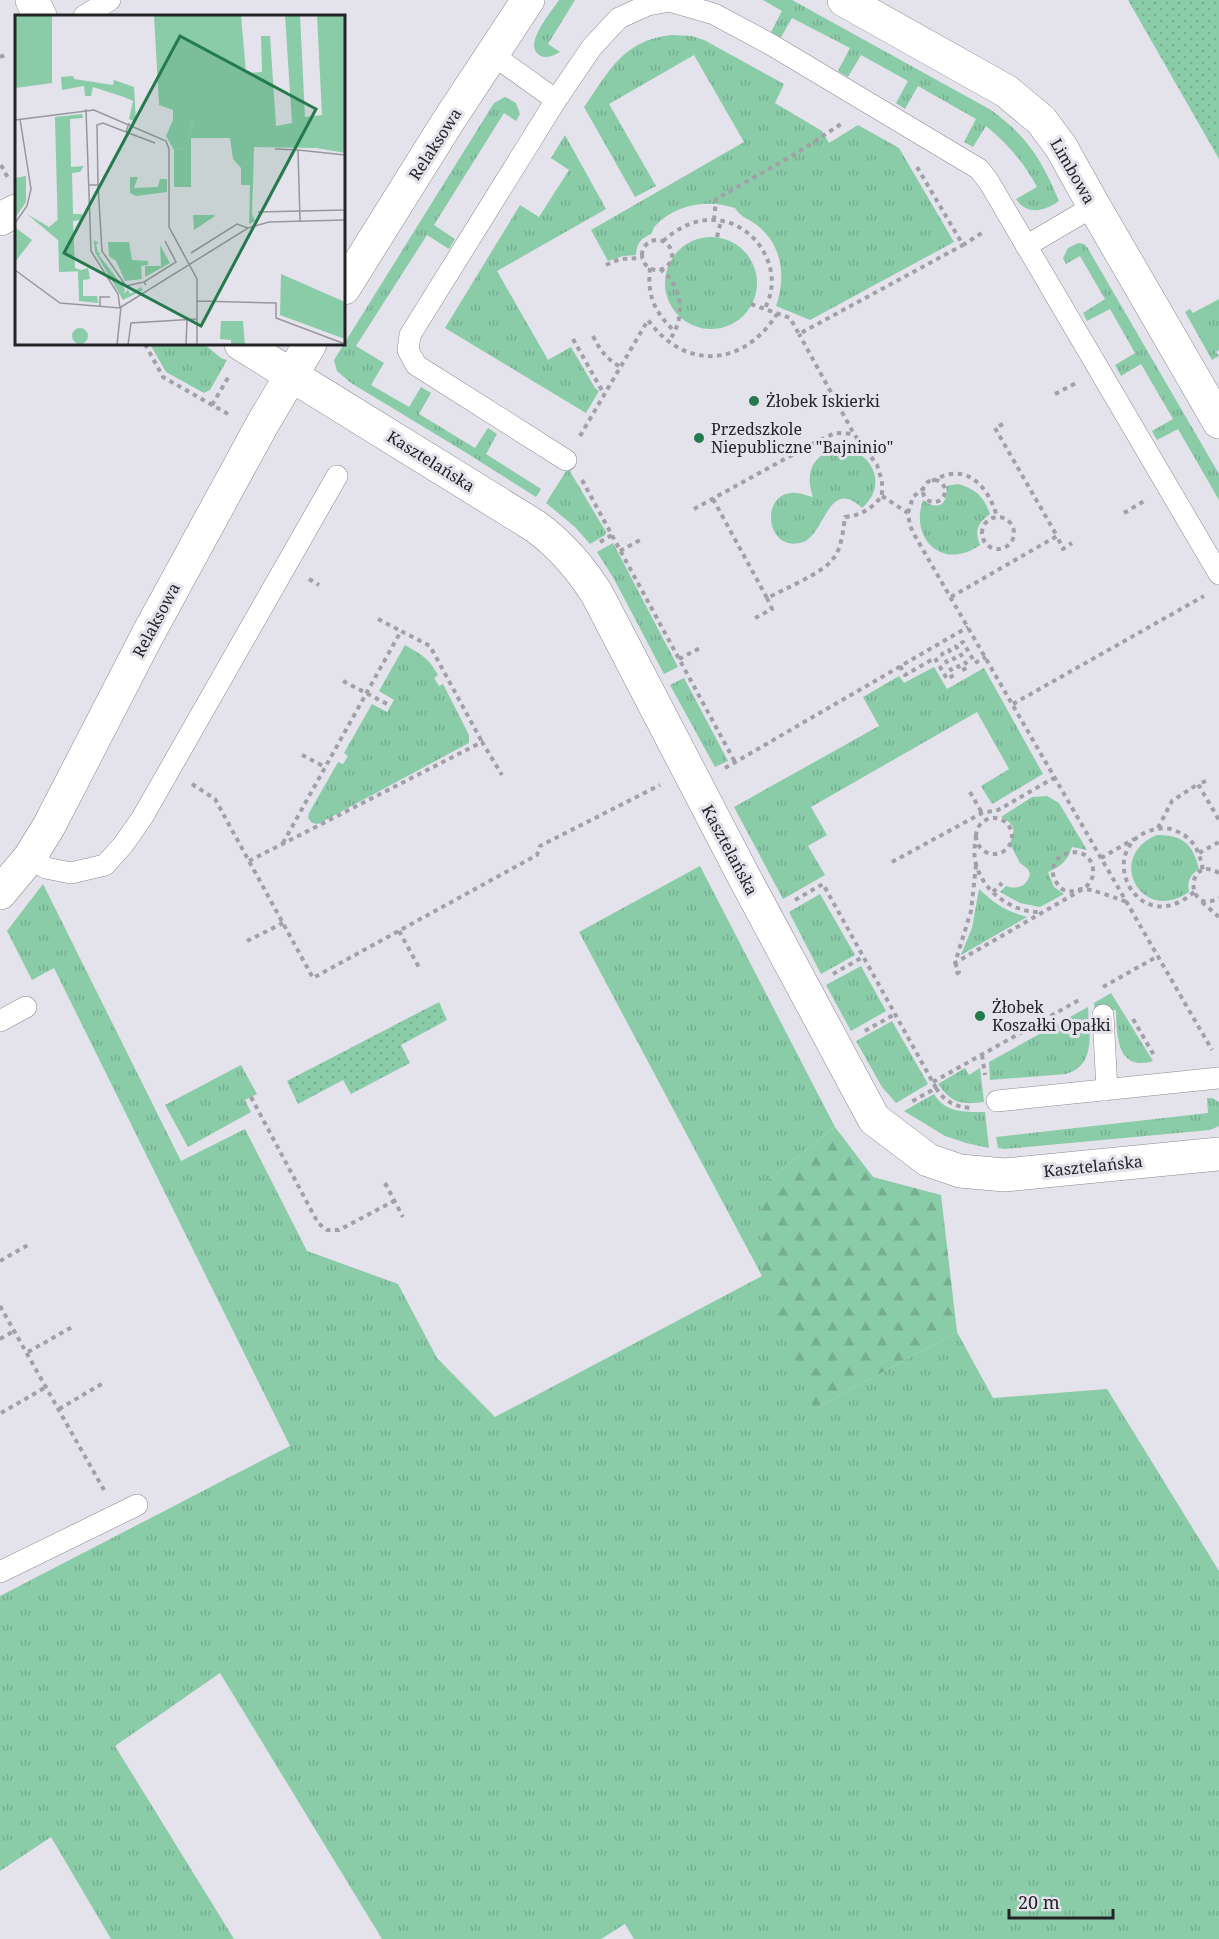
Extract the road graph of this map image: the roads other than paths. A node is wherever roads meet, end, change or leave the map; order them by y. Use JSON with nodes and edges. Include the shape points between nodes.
{"nodes":[{"id":1,"x":32,"y":0,"type":"edge"},
{"id":2,"x":110,"y":0,"type":"edge"},
{"id":3,"x":528,"y":0,"type":"edge"},
{"id":4,"x":844,"y":0,"type":"edge"},
{"id":5,"x":40,"y":15,"type":"edge"},
{"id":6,"x":86,"y":15,"type":"edge"},
{"id":7,"x":493,"y":56,"type":"junction"},
{"id":8,"x":556,"y":100,"type":"junction"},
{"id":9,"x":1094,"y":207,"type":"junction"},
{"id":10,"x":15,"y":212,"type":"edge"},
{"id":11,"x":0,"y":219,"type":"edge"},
{"id":12,"x":1026,"y":246,"type":"junction"},
{"id":13,"x":345,"y":286,"type":"edge"},
{"id":14,"x":309,"y":345,"type":"edge"},
{"id":15,"x":237,"y":356,"type":"edge"},
{"id":16,"x":292,"y":375,"type":"junction"},
{"id":17,"x":1219,"y":422,"type":"edge"},
{"id":18,"x":573,"y":467,"type":"road end"},
{"id":19,"x":337,"y":476,"type":"dead end"},
{"id":20,"x":1219,"y":574,"type":"edge"},
{"id":21,"x":30,"y":857,"type":"junction"},
{"id":22,"x":0,"y":893,"type":"edge"},
{"id":23,"x":26,"y":1007,"type":"dead end"},
{"id":24,"x":1103,"y":1016,"type":"dead end"},
{"id":25,"x":0,"y":1022,"type":"edge"},
{"id":26,"x":1219,"y":1078,"type":"edge"},
{"id":27,"x":1107,"y":1090,"type":"junction"},
{"id":28,"x":987,"y":1105,"type":"road end"},
{"id":29,"x":1219,"y":1154,"type":"edge"},
{"id":30,"x":137,"y":1505,"type":"dead end"},
{"id":31,"x":0,"y":1572,"type":"edge"}],
"edges":[{"from":1,"to":5,"type":"street"},
{"from":2,"to":6,"type":"lane"},
{"from":3,"to":7,"type":"street","name":"Relaksowa"},
{"from":4,"to":9,"type":"street","name":"Limbowa","via":[[1006,91],[1024,105],[1061,147]]},
{"from":7,"to":8,"type":"lane"},
{"from":7,"to":13,"type":"street","name":"Relaksowa"},
{"from":8,"to":12,"type":"lane","via":[[592,47],[619,18],[669,1],[698,8],[770,44],[979,168]]},
{"from":8,"to":18,"type":"lane","via":[[410,334],[408,350],[416,365]]},
{"from":9,"to":12,"type":"lane"},
{"from":9,"to":17,"type":"street","name":"Limbowa"},
{"from":10,"to":11,"type":"street"},
{"from":12,"to":20,"type":"lane"},
{"from":14,"to":16,"type":"street","name":"Relaksowa"},
{"from":15,"to":16,"type":"street","name":"Kasztelańska"},
{"from":16,"to":21,"type":"street","name":"Relaksowa"},
{"from":16,"to":29,"type":"street","name":"Kasztelańska","via":[[535,526],[583,571],[874,1119],[928,1160],[960,1171],[1005,1175]]},
{"from":19,"to":21,"type":"lane","via":[[123,845],[105,865],[71,873],[46,868]]},
{"from":21,"to":22,"type":"street","name":"Relaksowa"},
{"from":23,"to":25,"type":"lane"},
{"from":24,"to":27,"type":"lane"},
{"from":26,"to":27,"type":"lane"},
{"from":27,"to":28,"type":"lane"},
{"from":30,"to":31,"type":"lane"}]}
